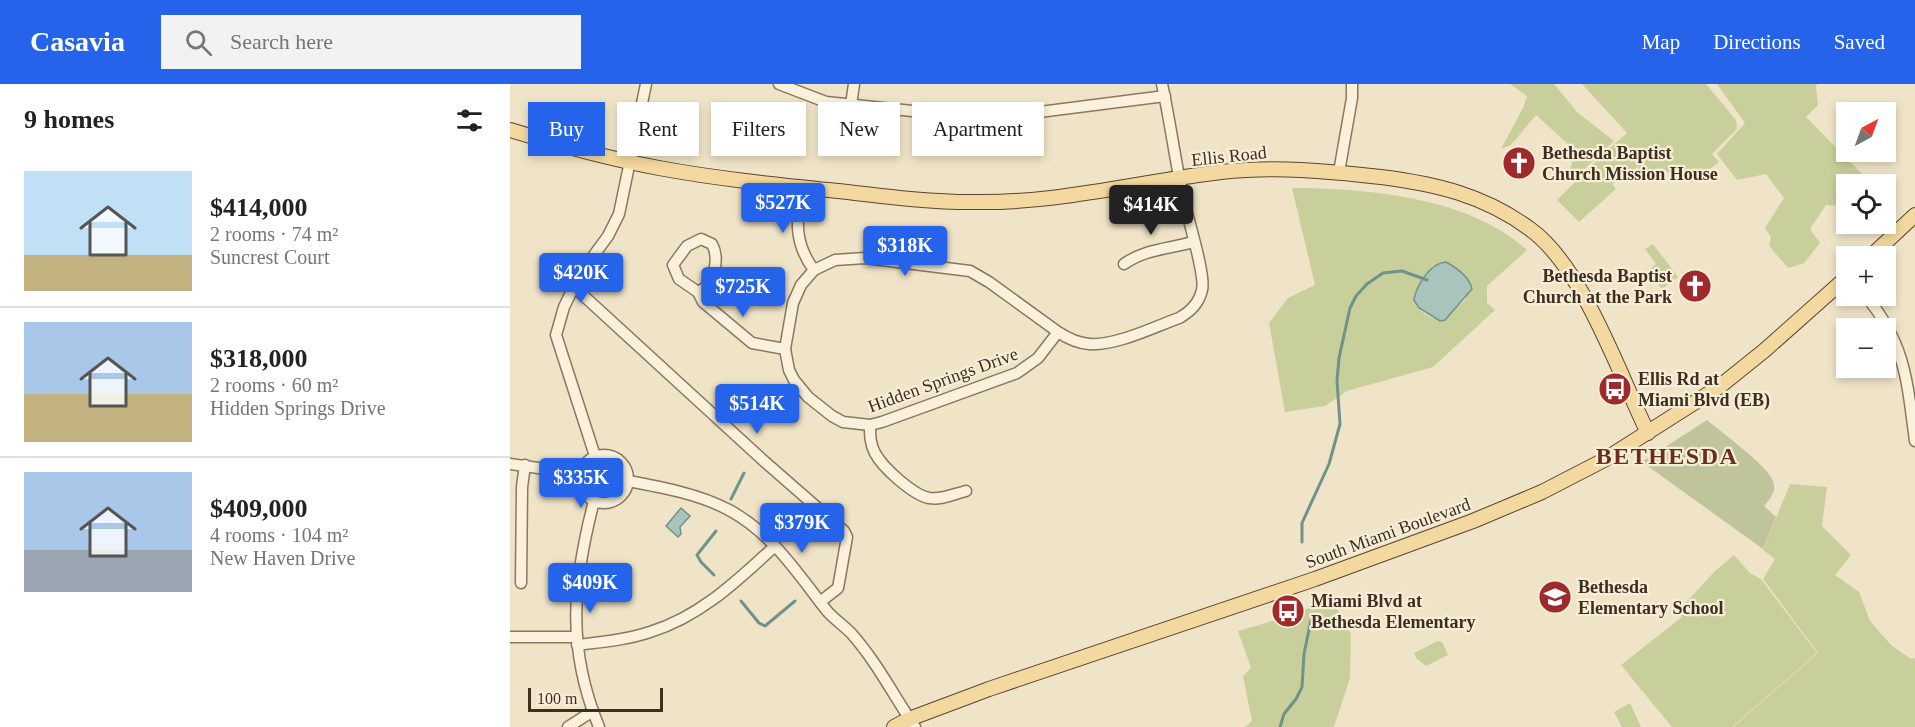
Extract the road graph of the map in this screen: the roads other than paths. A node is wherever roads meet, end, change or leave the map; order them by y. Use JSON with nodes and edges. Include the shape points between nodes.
{"nodes":[{"id":1,"x":646,"y":84,"type":"edge"},
{"id":2,"x":779,"y":84,"type":"edge"},
{"id":3,"x":855,"y":84,"type":"edge"},
{"id":4,"x":1162,"y":84,"type":"edge"},
{"id":5,"x":1352,"y":84,"type":"edge"},
{"id":6,"x":1165,"y":96,"type":"junction"},
{"id":7,"x":826,"y":102,"type":"edge"},
{"id":8,"x":852,"y":102,"type":"edge"},
{"id":9,"x":900,"y":110,"type":"edge"},
{"id":10,"x":510,"y":130,"type":"edge"},
{"id":11,"x":630,"y":162,"type":"junction"},
{"id":12,"x":1339,"y":172,"type":"junction"},
{"id":13,"x":1179,"y":179,"type":"junction"},
{"id":14,"x":801,"y":187,"type":"junction"},
{"id":15,"x":1915,"y":215,"type":"edge"},
{"id":16,"x":1193,"y":242,"type":"junction"},
{"id":17,"x":1881,"y":246,"type":"edge"},
{"id":18,"x":1124,"y":264,"type":"dead end"},
{"id":19,"x":814,"y":270,"type":"junction"},
{"id":20,"x":574,"y":287,"type":"junction"},
{"id":21,"x":1836,"y":287,"type":"edge"},
{"id":22,"x":698,"y":292,"type":"junction"},
{"id":23,"x":1873,"y":306,"type":"edge"},
{"id":24,"x":1058,"y":332,"type":"junction"},
{"id":25,"x":785,"y":349,"type":"junction"},
{"id":26,"x":870,"y":425,"type":"junction"},
{"id":27,"x":1648,"y":433,"type":"junction"},
{"id":28,"x":1915,"y":441,"type":"edge"},
{"id":29,"x":595,"y":456,"type":"junction"},
{"id":30,"x":510,"y":464,"type":"edge"},
{"id":31,"x":525,"y":465,"type":"junction"},
{"id":32,"x":580,"y":474,"type":"junction"},
{"id":33,"x":628,"y":481,"type":"junction"},
{"id":34,"x":966,"y":491,"type":"dead end"},
{"id":35,"x":594,"y":501,"type":"junction"},
{"id":36,"x":775,"y":546,"type":"junction"},
{"id":37,"x":521,"y":583,"type":"dead end"},
{"id":38,"x":820,"y":602,"type":"junction"},
{"id":39,"x":510,"y":637,"type":"edge"},
{"id":40,"x":577,"y":641,"type":"junction"},
{"id":41,"x":593,"y":711,"type":"junction"},
{"id":42,"x":912,"y":723,"type":"edge"},
{"id":43,"x":568,"y":727,"type":"edge"},
{"id":44,"x":599,"y":727,"type":"edge"},
{"id":45,"x":894,"y":727,"type":"edge"}],
"edges":[{"from":1,"to":11,"type":"street"},
{"from":2,"to":7,"type":"street"},
{"from":3,"to":8,"type":"street"},
{"from":4,"to":6,"type":"street"},
{"from":5,"to":12,"type":"street"},
{"from":6,"to":9,"type":"street","via":[[1008,116]]},
{"from":6,"to":13,"type":"street"},
{"from":10,"to":11,"type":"main road","name":"Ellis Road"},
{"from":11,"to":14,"type":"main road","name":"Ellis Road"},
{"from":11,"to":20,"type":"street","via":[[619,214]]},
{"from":12,"to":13,"type":"main road","name":"Ellis Road","via":[[1272,169]]},
{"from":12,"to":27,"type":"main road","name":"Ellis Road","via":[[1423,183],[1464,194],[1494,205],[1533,231],[1561,260],[1583,295]]},
{"from":13,"to":14,"type":"main road","name":"Ellis Road","via":[[994,203]]},
{"from":13,"to":16,"type":"street"},
{"from":14,"to":19,"type":"street","via":[[797,232]]},
{"from":15,"to":17,"type":"main road"},
{"from":16,"to":18,"type":"street","via":[[1134,256]]},
{"from":16,"to":24,"type":"street","via":[[1203,283],[1196,303],[1186,314],[1102,343],[1080,342]]},
{"from":19,"to":24,"type":"street","via":[[835,260],[855,257],[970,271]]},
{"from":19,"to":25,"type":"street","name":"Hidden Springs Drive","via":[[793,303]]},
{"from":20,"to":29,"type":"street","via":[[556,335]]},
{"from":20,"to":38,"type":"street","via":[[844,531],[847,537],[838,588]]},
{"from":21,"to":27,"type":"main road","name":"South Miami Boulevard","via":[[1743,369]]},
{"from":22,"to":22,"type":"street","via":[[679,279],[673,265],[687,246],[701,239],[712,244],[716,256],[711,279]]},
{"from":22,"to":25,"type":"street","via":[[703,302],[752,343]]},
{"from":23,"to":28,"type":"street","via":[[1903,361]]},
{"from":24,"to":26,"type":"street","name":"Hidden Springs Drive","via":[[1038,358],[1017,373]]},
{"from":25,"to":26,"type":"street","name":"Hidden Springs Drive","via":[[794,380],[808,397],[843,422]]},
{"from":26,"to":34,"type":"street","via":[[875,454],[913,491],[929,498]]},
{"from":27,"to":42,"type":"main road","name":"South Miami Boulevard","via":[[1579,474],[1499,511],[1315,579],[999,686]]},
{"from":29,"to":32,"type":"street"},
{"from":29,"to":33,"type":"street","via":[[618,460]]},
{"from":30,"to":31,"type":"street"},
{"from":31,"to":32,"type":"street"},
{"from":31,"to":37,"type":"street"},
{"from":32,"to":35,"type":"street","via":[[582,490]]},
{"from":33,"to":35,"type":"street","via":[[616,500]]},
{"from":33,"to":36,"type":"street","via":[[688,495],[728,510]]},
{"from":35,"to":40,"type":"street","via":[[581,553]]},
{"from":36,"to":38,"type":"street"},
{"from":36,"to":40,"type":"street","via":[[723,593],[668,625],[633,637]]},
{"from":38,"to":42,"type":"street","via":[[872,660]]},
{"from":39,"to":40,"type":"street"},
{"from":40,"to":41,"type":"street"},
{"from":41,"to":43,"type":"street"},
{"from":41,"to":44,"type":"street"},
{"from":42,"to":45,"type":"main road","name":"South Miami Boulevard"}]}
